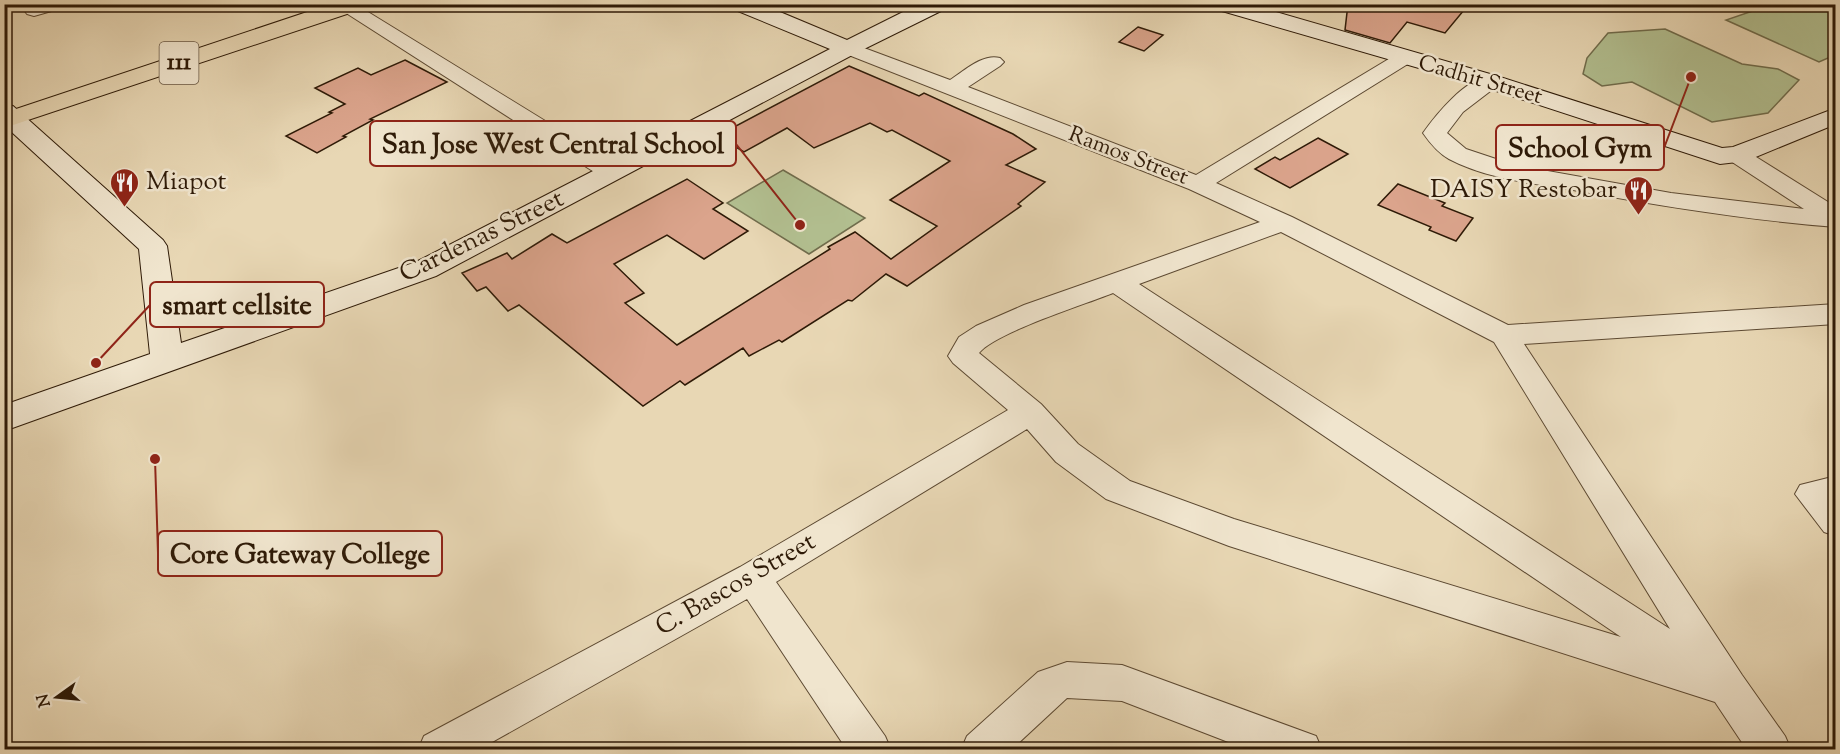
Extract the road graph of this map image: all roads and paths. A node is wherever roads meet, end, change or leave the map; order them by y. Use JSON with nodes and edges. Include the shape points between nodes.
{"nodes":[{"id":1,"x":55,"y":4,"type":"edge"},
{"id":2,"x":741,"y":4,"type":"edge"},
{"id":3,"x":938,"y":4,"type":"edge"},
{"id":4,"x":1223,"y":4,"type":"edge"},
{"id":5,"x":347,"y":5,"type":"edge"},
{"id":6,"x":34,"y":10,"type":"dead end"},
{"id":7,"x":848,"y":48,"type":"junction"},
{"id":8,"x":1404,"y":58,"type":"junction"},
{"id":9,"x":993,"y":62,"type":"dead end"},
{"id":10,"x":1489,"y":81,"type":"junction"},
{"id":11,"x":952,"y":88,"type":"junction"},
{"id":12,"x":1836,"y":115,"type":"edge"},
{"id":13,"x":8,"y":117,"type":"edge"},
{"id":14,"x":1737,"y":155,"type":"junction"},
{"id":15,"x":611,"y":172,"type":"junction"},
{"id":16,"x":1198,"y":184,"type":"junction"},
{"id":17,"x":1836,"y":218,"type":"edge"},
{"id":18,"x":1282,"y":223,"type":"junction"},
{"id":19,"x":1118,"y":283,"type":"junction"},
{"id":20,"x":1836,"y":314,"type":"edge"},
{"id":21,"x":1504,"y":335,"type":"junction"},
{"id":22,"x":167,"y":359,"type":"junction"},
{"id":23,"x":1030,"y":412,"type":"junction"},
{"id":24,"x":4,"y":418,"type":"edge"},
{"id":25,"x":1824,"y":491,"type":"edge"},
{"id":26,"x":1836,"y":522,"type":"edge"},
{"id":27,"x":753,"y":578,"type":"junction"},
{"id":28,"x":1728,"y":688,"type":"junction"},
{"id":29,"x":438,"y":750,"type":"edge"},
{"id":30,"x":871,"y":750,"type":"edge"},
{"id":31,"x":981,"y":750,"type":"edge"},
{"id":32,"x":1302,"y":750,"type":"edge"},
{"id":33,"x":1771,"y":750,"type":"edge"}],
"edges":[{"from":1,"to":6,"type":"street"},
{"from":2,"to":7,"type":"street","name":"Ramos Street"},
{"from":3,"to":7,"type":"street","name":"Cardenas Street"},
{"from":4,"to":8,"type":"street","name":"Cadhit Street"},
{"from":5,"to":13,"type":"main road","number":"111"},
{"from":5,"to":15,"type":"street"},
{"from":7,"to":11,"type":"street","name":"Ramos Street"},
{"from":7,"to":15,"type":"street","name":"Cardenas Street"},
{"from":8,"to":10,"type":"street","name":"Cadhit Street"},
{"from":8,"to":16,"type":"street"},
{"from":9,"to":11,"type":"street"},
{"from":10,"to":14,"type":"street","name":"Cadhit Street","via":[[1712,154]]},
{"from":10,"to":17,"type":"street","via":[[1455,107],[1435,133],[1459,155],[1497,169],[1681,204]]},
{"from":11,"to":16,"type":"street","name":"Ramos Street"},
{"from":12,"to":14,"type":"street"},
{"from":13,"to":22,"type":"street","via":[[153,246]]},
{"from":14,"to":17,"type":"street"},
{"from":15,"to":22,"type":"street","name":"Cardenas Street","via":[[426,269]]},
{"from":16,"to":18,"type":"street","name":"Ramos Street"},
{"from":18,"to":19,"type":"street"},
{"from":18,"to":21,"type":"street","name":"Ramos Street"},
{"from":19,"to":23,"type":"street","via":[[1034,312],[969,344],[963,356]]},
{"from":19,"to":28,"type":"street"},
{"from":20,"to":21,"type":"street"},
{"from":21,"to":28,"type":"street"},
{"from":22,"to":24,"type":"street","name":"Cardenas Street"},
{"from":23,"to":27,"type":"street","name":"C. Bascos Street"},
{"from":23,"to":28,"type":"street","via":[[1067,453],[1118,490],[1229,532]]},
{"from":25,"to":26,"type":"street"},
{"from":27,"to":29,"type":"street","name":"C. Bascos Street"},
{"from":27,"to":30,"type":"street"},
{"from":28,"to":33,"type":"street"},
{"from":31,"to":32,"type":"street","via":[[1052,685],[1067,680],[1122,683]]}]}
